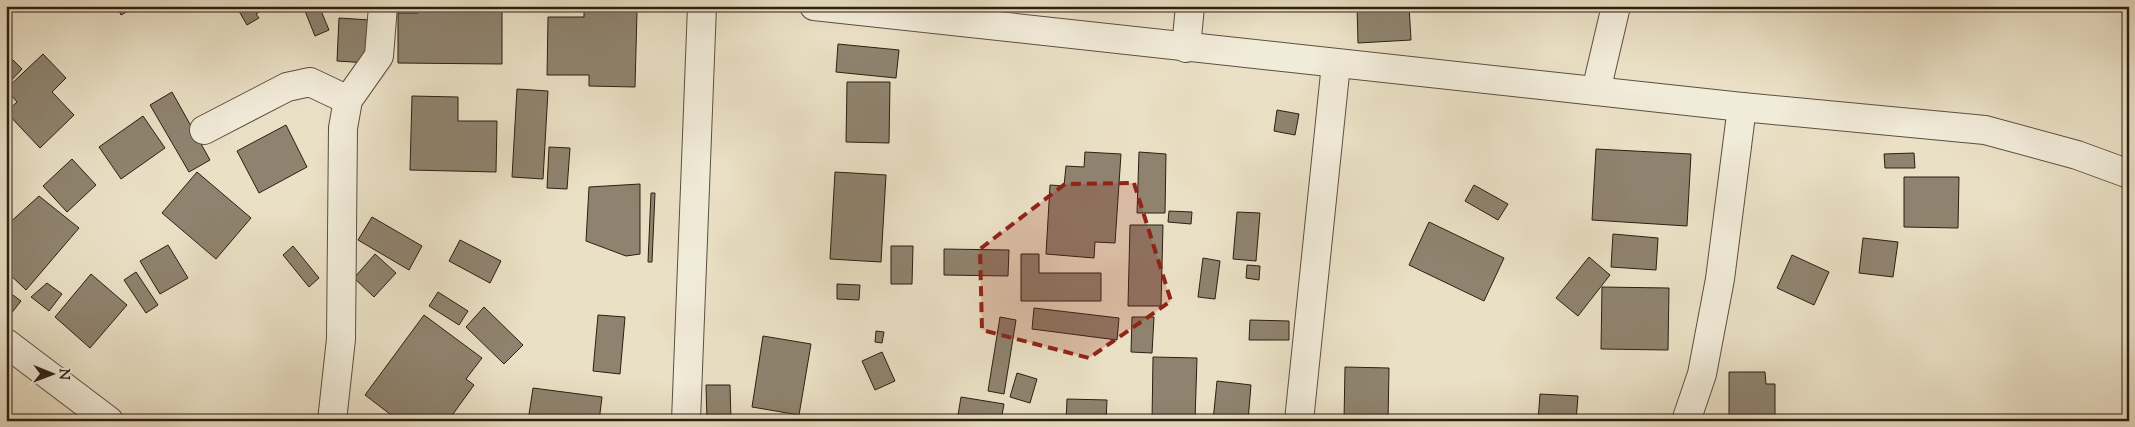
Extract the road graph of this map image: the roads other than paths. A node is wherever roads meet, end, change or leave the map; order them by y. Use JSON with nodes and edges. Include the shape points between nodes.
{"nodes":[{"id":1,"x":383,"y":6,"type":"edge"},
{"id":2,"x":702,"y":6,"type":"edge"},
{"id":3,"x":814,"y":6,"type":"edge"},
{"id":4,"x":1190,"y":6,"type":"edge"},
{"id":5,"x":1616,"y":6,"type":"edge"},
{"id":6,"x":1186,"y":48,"type":"junction"},
{"id":7,"x":1336,"y":64,"type":"junction"},
{"id":8,"x":1596,"y":91,"type":"junction"},
{"id":9,"x":348,"y":100,"type":"junction"},
{"id":10,"x":1742,"y":107,"type":"junction"},
{"id":11,"x":204,"y":130,"type":"dead end"},
{"id":12,"x":2129,"y":174,"type":"edge"},
{"id":13,"x":6,"y":343,"type":"edge"},
{"id":14,"x":110,"y":421,"type":"edge"},
{"id":15,"x":332,"y":421,"type":"edge"},
{"id":16,"x":686,"y":421,"type":"edge"},
{"id":17,"x":1299,"y":421,"type":"edge"},
{"id":18,"x":1686,"y":421,"type":"edge"}],
"edges":[{"from":1,"to":9,"type":"street","via":[[379,56]]},
{"from":2,"to":16,"type":"street"},
{"from":3,"to":6,"type":"street"},
{"from":4,"to":6,"type":"street"},
{"from":5,"to":8,"type":"street"},
{"from":6,"to":7,"type":"street"},
{"from":7,"to":8,"type":"street"},
{"from":7,"to":17,"type":"street"},
{"from":8,"to":10,"type":"street"},
{"from":9,"to":11,"type":"street","via":[[310,82],[287,87]]},
{"from":9,"to":15,"type":"street","via":[[342,128],[341,339]]},
{"from":10,"to":12,"type":"street","via":[[1986,130],[2078,155]]},
{"from":10,"to":18,"type":"street","via":[[1720,279],[1702,374]]},
{"from":13,"to":14,"type":"street"}]}
